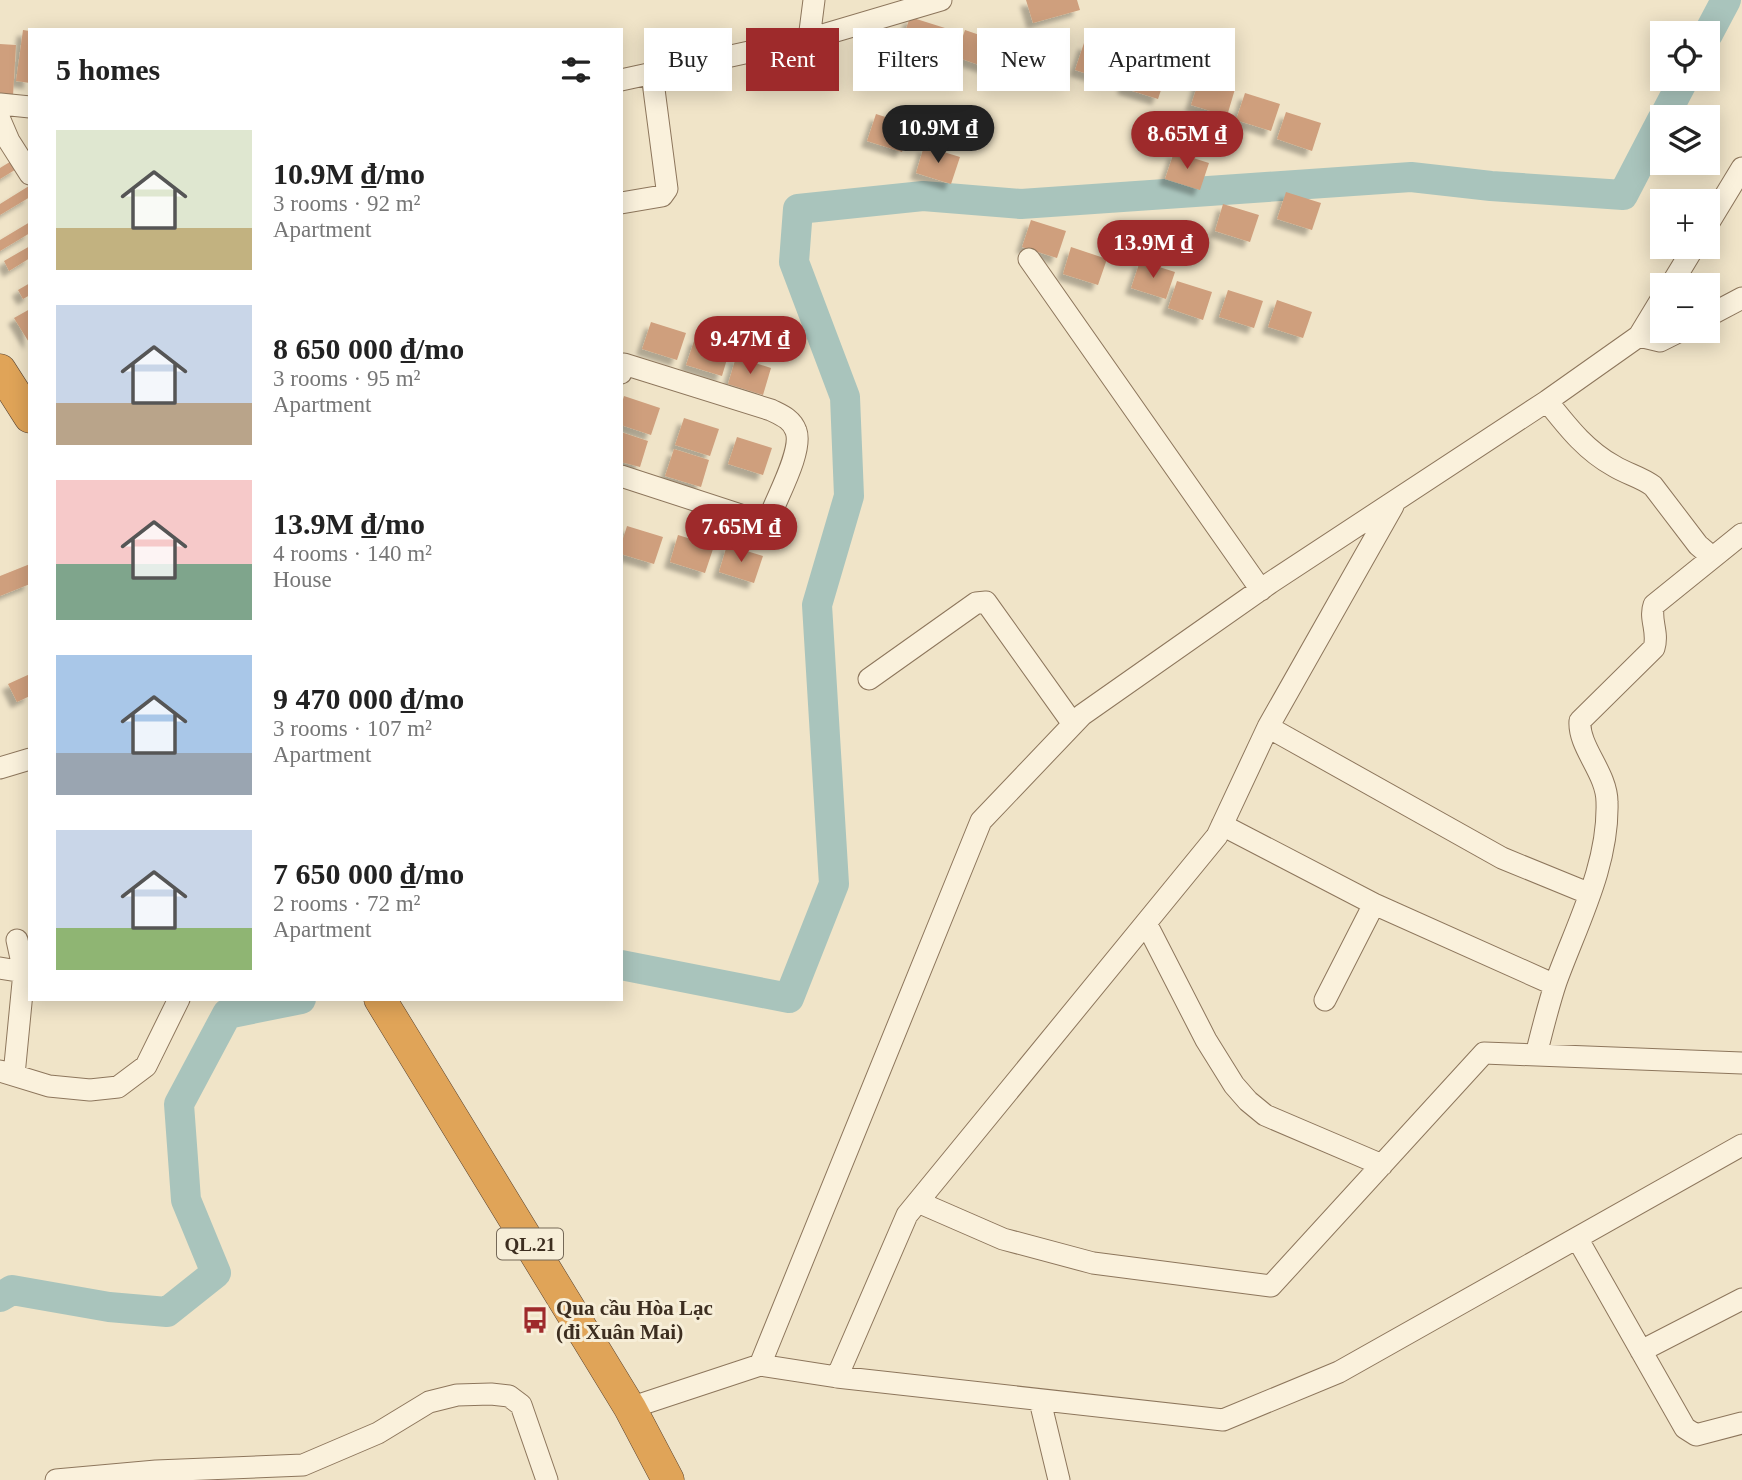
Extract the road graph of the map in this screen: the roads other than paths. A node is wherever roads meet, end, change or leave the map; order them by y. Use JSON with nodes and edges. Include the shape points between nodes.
{"nodes":[{"id":1,"x":814,"y":0,"type":"edge"},
{"id":2,"x":941,"y":0,"type":"edge"},
{"id":3,"x":810,"y":28,"type":"edge"},
{"id":4,"x":839,"y":30,"type":"edge"},
{"id":5,"x":644,"y":76,"type":"edge"},
{"id":6,"x":623,"y":80,"type":"edge"},
{"id":7,"x":654,"y":91,"type":"edge"},
{"id":8,"x":0,"y":104,"type":"edge"},
{"id":9,"x":28,"y":107,"type":"edge"},
{"id":10,"x":0,"y":120,"type":"edge"},
{"id":11,"x":1742,"y":168,"type":"edge"},
{"id":12,"x":28,"y":171,"type":"edge"},
{"id":13,"x":623,"y":203,"type":"edge"},
{"id":14,"x":1720,"y":204,"type":"edge"},
{"id":15,"x":1030,"y":259,"type":"dead end"},
{"id":16,"x":1742,"y":298,"type":"edge"},
{"id":17,"x":1720,"y":310,"type":"edge"},
{"id":18,"x":1650,"y":318,"type":"edge"},
{"id":19,"x":1639,"y":337,"type":"junction"},
{"id":20,"x":1650,"y":339,"type":"edge"},
{"id":21,"x":623,"y":367,"type":"edge"},
{"id":22,"x":0,"y":370,"type":"edge"},
{"id":23,"x":1547,"y":401,"type":"junction"},
{"id":24,"x":28,"y":414,"type":"edge"},
{"id":25,"x":623,"y":476,"type":"edge"},
{"id":26,"x":1395,"y":501,"type":"junction"},
{"id":27,"x":1742,"y":534,"type":"edge"},
{"id":28,"x":1712,"y":557,"type":"junction"},
{"id":29,"x":1261,"y":590,"type":"junction"},
{"id":30,"x":869,"y":679,"type":"dead end"},
{"id":31,"x":1073,"y":724,"type":"junction"},
{"id":32,"x":1268,"y":727,"type":"junction"},
{"id":33,"x":28,"y":760,"type":"edge"},
{"id":34,"x":0,"y":768,"type":"edge"},
{"id":35,"x":1222,"y":825,"type":"junction"},
{"id":36,"x":1590,"y":894,"type":"junction"},
{"id":37,"x":1374,"y":904,"type":"junction"},
{"id":38,"x":1146,"y":923,"type":"junction"},
{"id":39,"x":16,"y":940,"type":"edge"},
{"id":40,"x":0,"y":968,"type":"edge"},
{"id":41,"x":27,"y":972,"type":"edge"},
{"id":42,"x":1555,"y":985,"type":"junction"},
{"id":43,"x":1325,"y":1000,"type":"dead end"},
{"id":44,"x":178,"y":1001,"type":"edge"},
{"id":45,"x":384,"y":1005,"type":"edge"},
{"id":46,"x":1535,"y":1055,"type":"junction"},
{"id":47,"x":1742,"y":1063,"type":"edge"},
{"id":48,"x":7,"y":1073,"type":"edge"},
{"id":49,"x":1742,"y":1145,"type":"edge"},
{"id":50,"x":1382,"y":1165,"type":"junction"},
{"id":51,"x":918,"y":1202,"type":"junction"},
{"id":52,"x":1577,"y":1237,"type":"junction"},
{"id":53,"x":1742,"y":1299,"type":"edge"},
{"id":54,"x":1641,"y":1351,"type":"junction"},
{"id":55,"x":760,"y":1365,"type":"junction"},
{"id":56,"x":837,"y":1377,"type":"junction"},
{"id":57,"x":1040,"y":1401,"type":"junction"},
{"id":58,"x":630,"y":1408,"type":"junction"},
{"id":59,"x":1742,"y":1423,"type":"edge"},
{"id":60,"x":158,"y":1476,"type":"edge"},
{"id":61,"x":56,"y":1480,"type":"edge"},
{"id":62,"x":547,"y":1480,"type":"edge"},
{"id":63,"x":668,"y":1480,"type":"edge"},
{"id":64,"x":1059,"y":1480,"type":"edge"}],
"edges":[{"from":1,"to":3,"type":"street"},
{"from":2,"to":4,"type":"street"},
{"from":5,"to":6,"type":"street"},
{"from":7,"to":13,"type":"street","via":[[667,189],[662,196]]},
{"from":8,"to":9,"type":"street"},
{"from":10,"to":12,"type":"street"},
{"from":11,"to":14,"type":"street"},
{"from":15,"to":29,"type":"street"},
{"from":16,"to":17,"type":"street"},
{"from":18,"to":19,"type":"street"},
{"from":19,"to":20,"type":"street"},
{"from":19,"to":23,"type":"street"},
{"from":21,"to":25,"type":"street","via":[[771,410],[788,419],[798,447],[771,514],[759,521]]},
{"from":22,"to":24,"type":"highway"},
{"from":23,"to":26,"type":"street"},
{"from":23,"to":28,"type":"street","via":[[1580,442],[1613,466],[1653,486]]},
{"from":26,"to":29,"type":"street"},
{"from":26,"to":32,"type":"street"},
{"from":27,"to":28,"type":"street"},
{"from":28,"to":36,"type":"street","via":[[1654,605],[1654,648],[1580,721],[1608,799],[1606,836]]},
{"from":29,"to":31,"type":"street"},
{"from":30,"to":31,"type":"street","via":[[976,603],[985,602]]},
{"from":31,"to":55,"type":"street","via":[[981,821]]},
{"from":32,"to":35,"type":"street"},
{"from":32,"to":36,"type":"street","via":[[1502,858]]},
{"from":33,"to":34,"type":"street"},
{"from":35,"to":37,"type":"street"},
{"from":35,"to":38,"type":"street"},
{"from":36,"to":42,"type":"street"},
{"from":37,"to":42,"type":"street"},
{"from":37,"to":43,"type":"street"},
{"from":38,"to":50,"type":"street","via":[[1206,1040],[1248,1101],[1265,1115]]},
{"from":38,"to":51,"type":"street"},
{"from":39,"to":41,"type":"street"},
{"from":40,"to":41,"type":"street"},
{"from":41,"to":48,"type":"street"},
{"from":42,"to":46,"type":"street"},
{"from":44,"to":48,"type":"street","via":[[146,1066],[118,1087],[49,1086]]},
{"from":45,"to":58,"type":"highway","number":"QL.21"},
{"from":46,"to":47,"type":"street"},
{"from":46,"to":50,"type":"street","via":[[1484,1053]]},
{"from":49,"to":52,"type":"street"},
{"from":50,"to":51,"type":"street","via":[[1271,1286],[1093,1263],[1003,1240]]},
{"from":51,"to":56,"type":"street","via":[[907,1215]]},
{"from":52,"to":54,"type":"street"},
{"from":52,"to":57,"type":"street","via":[[1339,1372],[1223,1420]]},
{"from":53,"to":54,"type":"street"},
{"from":54,"to":59,"type":"street","via":[[1685,1428],[1696,1435]]},
{"from":55,"to":56,"type":"street"},
{"from":55,"to":58,"type":"street"},
{"from":56,"to":57,"type":"street"},
{"from":57,"to":64,"type":"street"},
{"from":58,"to":63,"type":"highway","number":"QL.21"},
{"from":60,"to":61,"type":"street"},
{"from":60,"to":62,"type":"street","via":[[303,1465],[378,1433],[429,1402],[491,1394],[509,1396],[521,1405]]}]}
